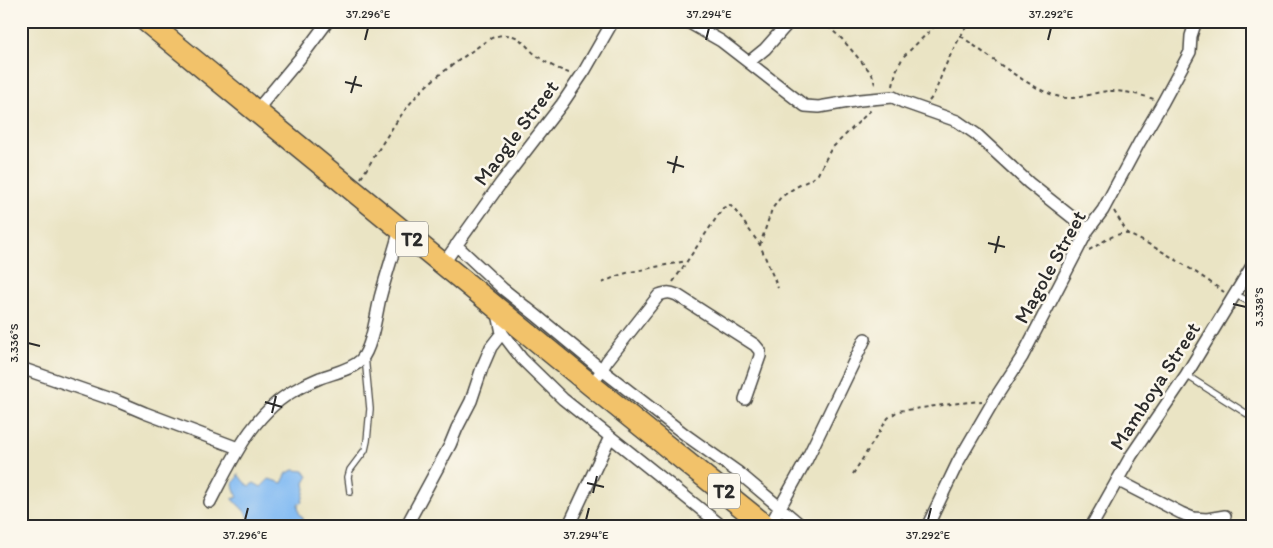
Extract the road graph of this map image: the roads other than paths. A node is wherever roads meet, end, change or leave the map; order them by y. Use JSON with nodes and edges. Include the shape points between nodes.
{"nodes":[{"id":1,"x":146,"y":21,"type":"edge"},
{"id":2,"x":328,"y":21,"type":"edge"},
{"id":3,"x":613,"y":21,"type":"edge"},
{"id":4,"x":686,"y":21,"type":"edge"},
{"id":5,"x":790,"y":21,"type":"edge"},
{"id":6,"x":1196,"y":21,"type":"edge"},
{"id":7,"x":749,"y":62,"type":"junction"},
{"id":8,"x":256,"y":111,"type":"junction"},
{"id":9,"x":400,"y":229,"type":"junction"},
{"id":10,"x":1088,"y":230,"type":"junction"},
{"id":11,"x":456,"y":245,"type":"junction"},
{"id":12,"x":443,"y":264,"type":"junction"},
{"id":13,"x":1252,"y":266,"type":"edge"},
{"id":14,"x":1233,"y":296,"type":"junction"},
{"id":15,"x":1252,"y":303,"type":"edge"},
{"id":16,"x":496,"y":307,"type":"junction"},
{"id":17,"x":502,"y":333,"type":"junction"},
{"id":18,"x":866,"y":339,"type":"dead end"},
{"id":19,"x":365,"y":354,"type":"junction"},
{"id":20,"x":21,"y":368,"type":"edge"},
{"id":21,"x":1186,"y":375,"type":"junction"},
{"id":22,"x":597,"y":378,"type":"junction"},
{"id":23,"x":745,"y":398,"type":"dead end"},
{"id":24,"x":1252,"y":417,"type":"edge"},
{"id":25,"x":610,"y":437,"type":"junction"},
{"id":26,"x":238,"y":448,"type":"junction"},
{"id":27,"x":1118,"y":480,"type":"junction"},
{"id":28,"x":350,"y":492,"type":"dead end"},
{"id":29,"x":210,"y":502,"type":"dead end"},
{"id":30,"x":780,"y":507,"type":"junction"},
{"id":31,"x":1225,"y":516,"type":"dead end"},
{"id":32,"x":407,"y":527,"type":"edge"},
{"id":33,"x":568,"y":527,"type":"edge"},
{"id":34,"x":723,"y":527,"type":"edge"},
{"id":35,"x":768,"y":527,"type":"edge"},
{"id":36,"x":803,"y":527,"type":"edge"},
{"id":37,"x":927,"y":527,"type":"edge"},
{"id":38,"x":1091,"y":527,"type":"edge"}],
"edges":[{"from":1,"to":8,"type":"highway","number":"T2"},
{"from":2,"to":8,"type":"street"},
{"from":3,"to":11,"type":"street","name":"Maogle Street","via":[[562,104]]},
{"from":4,"to":7,"type":"street"},
{"from":5,"to":7,"type":"street"},
{"from":6,"to":10,"type":"street","name":"Magole Street","via":[[1190,52],[1103,210]]},
{"from":7,"to":10,"type":"street","via":[[805,106],[884,98],[957,121]]},
{"from":8,"to":9,"type":"highway","number":"T2"},
{"from":9,"to":12,"type":"highway","number":"T2"},
{"from":9,"to":19,"type":"street"},
{"from":10,"to":37,"type":"street","name":"Magole Street","via":[[1022,357],[958,462]]},
{"from":11,"to":12,"type":"street","name":"Maogle Street"},
{"from":11,"to":22,"type":"street","via":[[537,316]]},
{"from":12,"to":16,"type":"highway","number":"T2"},
{"from":13,"to":14,"type":"street","name":"Mamboya Street"},
{"from":14,"to":15,"type":"lane"},
{"from":14,"to":21,"type":"street","name":"Mamboya Street"},
{"from":16,"to":17,"type":"street"},
{"from":16,"to":22,"type":"highway","number":"T2"},
{"from":17,"to":25,"type":"street","via":[[522,359],[563,399]]},
{"from":17,"to":32,"type":"street","via":[[492,347],[464,417]]},
{"from":18,"to":30,"type":"street"},
{"from":19,"to":26,"type":"street","via":[[343,371],[320,378],[281,398]]},
{"from":19,"to":28,"type":"lane","via":[[369,427],[364,450],[350,470]]},
{"from":20,"to":26,"type":"street"},
{"from":21,"to":24,"type":"lane"},
{"from":21,"to":27,"type":"street","name":"Mamboya Street"},
{"from":22,"to":23,"type":"street","via":[[659,295],[666,292],[677,295],[756,345],[760,356]]},
{"from":22,"to":30,"type":"street","via":[[687,436]]},
{"from":22,"to":35,"type":"highway","number":"T2"},
{"from":25,"to":33,"type":"street"},
{"from":25,"to":34,"type":"street"},
{"from":26,"to":29,"type":"street"},
{"from":27,"to":31,"type":"street","via":[[1181,514],[1207,519]]},
{"from":27,"to":38,"type":"street","name":"Mamboya Street"},
{"from":30,"to":35,"type":"street"},
{"from":30,"to":36,"type":"street"}]}
